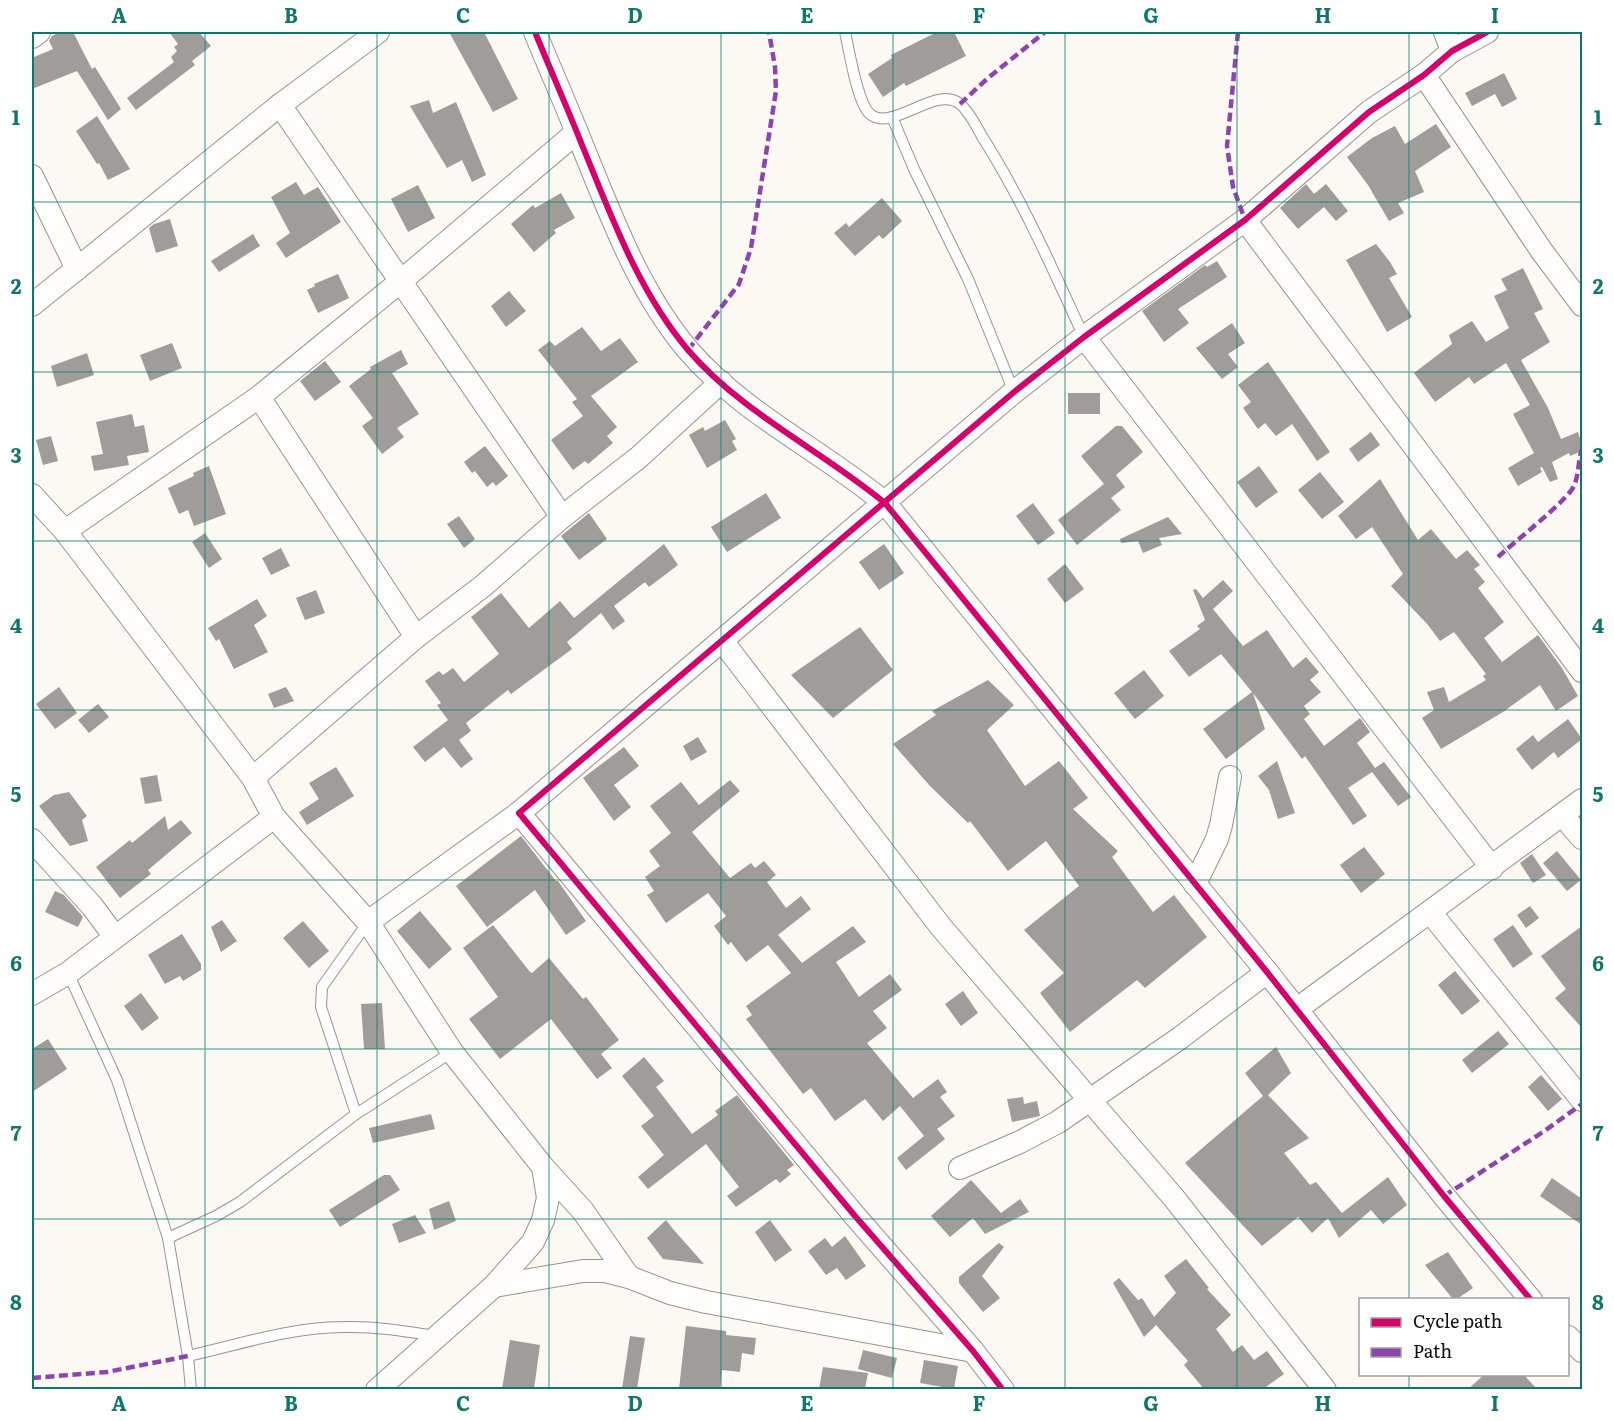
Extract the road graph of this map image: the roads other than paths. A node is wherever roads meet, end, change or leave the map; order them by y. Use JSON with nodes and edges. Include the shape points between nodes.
{"nodes":[{"id":1,"x":39,"y":32,"type":"edge"},
{"id":2,"x":378,"y":32,"type":"edge"},
{"id":3,"x":535,"y":32,"type":"edge"},
{"id":4,"x":845,"y":32,"type":"edge"},
{"id":5,"x":1487,"y":32,"type":"edge"},
{"id":6,"x":32,"y":37,"type":"edge"},
{"id":7,"x":1449,"y":41,"type":"edge"},
{"id":8,"x":1424,"y":75,"type":"junction"},
{"id":9,"x":280,"y":105,"type":"junction"},
{"id":10,"x":892,"y":117,"type":"junction"},
{"id":11,"x":578,"y":132,"type":"junction"},
{"id":12,"x":32,"y":176,"type":"edge"},
{"id":13,"x":1245,"y":220,"type":"junction"},
{"id":14,"x":77,"y":269,"type":"junction"},
{"id":15,"x":401,"y":281,"type":"junction"},
{"id":16,"x":1582,"y":305,"type":"edge"},
{"id":17,"x":32,"y":306,"type":"edge"},
{"id":18,"x":1084,"y":337,"type":"junction"},
{"id":19,"x":721,"y":382,"type":"junction"},
{"id":20,"x":1014,"y":392,"type":"junction"},
{"id":21,"x":259,"y":397,"type":"junction"},
{"id":22,"x":32,"y":495,"type":"edge"},
{"id":23,"x":885,"y":503,"type":"junction"},
{"id":24,"x":562,"y":517,"type":"junction"},
{"id":25,"x":65,"y":531,"type":"junction"},
{"id":26,"x":416,"y":637,"type":"junction"},
{"id":27,"x":723,"y":642,"type":"junction"},
{"id":28,"x":1582,"y":671,"type":"edge"},
{"id":29,"x":1230,"y":777,"type":"dead end"},
{"id":30,"x":253,"y":778,"type":"junction"},
{"id":31,"x":1582,"y":800,"type":"edge"},
{"id":32,"x":519,"y":813,"type":"junction"},
{"id":33,"x":1563,"y":816,"type":"junction"},
{"id":34,"x":274,"y":817,"type":"junction"},
{"id":35,"x":1582,"y":838,"type":"edge"},
{"id":36,"x":32,"y":840,"type":"edge"},
{"id":37,"x":1492,"y":868,"type":"junction"},
{"id":38,"x":1195,"y":884,"type":"junction"},
{"id":39,"x":1430,"y":912,"type":"junction"},
{"id":40,"x":368,"y":922,"type":"junction"},
{"id":41,"x":114,"y":937,"type":"junction"},
{"id":42,"x":1267,"y":972,"type":"junction"},
{"id":43,"x":68,"y":973,"type":"junction"},
{"id":44,"x":32,"y":994,"type":"edge"},
{"id":45,"x":1297,"y":1009,"type":"junction"},
{"id":46,"x":452,"y":1052,"type":"junction"},
{"id":47,"x":1090,"y":1100,"type":"junction"},
{"id":48,"x":1582,"y":1100,"type":"edge"},
{"id":49,"x":356,"y":1114,"type":"junction"},
{"id":50,"x":543,"y":1167,"type":"junction"},
{"id":51,"x":960,"y":1168,"type":"dead end"},
{"id":52,"x":168,"y":1238,"type":"junction"},
{"id":53,"x":629,"y":1277,"type":"junction"},
{"id":54,"x":494,"y":1286,"type":"junction"},
{"id":55,"x":1531,"y":1298,"type":"edge"},
{"id":56,"x":436,"y":1336,"type":"junction"},
{"id":57,"x":973,"y":1351,"type":"junction"},
{"id":58,"x":188,"y":1356,"type":"junction"},
{"id":59,"x":191,"y":1389,"type":"edge"},
{"id":60,"x":377,"y":1389,"type":"edge"},
{"id":61,"x":1003,"y":1389,"type":"edge"},
{"id":62,"x":1325,"y":1389,"type":"edge"}],
"edges":[{"from":1,"to":6,"type":"street"},
{"from":2,"to":9,"type":"street"},
{"from":3,"to":11,"type":"street"},
{"from":4,"to":10,"type":"lane","via":[[860,96],[870,114],[882,119]]},
{"from":5,"to":7,"type":"street"},
{"from":7,"to":8,"type":"street"},
{"from":8,"to":13,"type":"street","via":[[1369,112]]},
{"from":8,"to":16,"type":"street"},
{"from":9,"to":14,"type":"street"},
{"from":9,"to":15,"type":"street"},
{"from":10,"to":18,"type":"lane","via":[[942,100],[960,104],[1022,205]]},
{"from":10,"to":20,"type":"lane","via":[[968,279]]},
{"from":11,"to":15,"type":"street"},
{"from":11,"to":19,"type":"street","via":[[628,254],[661,313],[688,350]]},
{"from":12,"to":14,"type":"street"},
{"from":13,"to":18,"type":"street"},
{"from":13,"to":28,"type":"street"},
{"from":14,"to":17,"type":"street"},
{"from":15,"to":21,"type":"street"},
{"from":15,"to":24,"type":"street"},
{"from":18,"to":20,"type":"street"},
{"from":18,"to":37,"type":"street"},
{"from":19,"to":23,"type":"street"},
{"from":19,"to":24,"type":"street","via":[[638,458]]},
{"from":20,"to":23,"type":"street"},
{"from":21,"to":25,"type":"street"},
{"from":21,"to":26,"type":"street"},
{"from":22,"to":25,"type":"street"},
{"from":23,"to":27,"type":"street"},
{"from":23,"to":38,"type":"street"},
{"from":24,"to":26,"type":"street","via":[[483,586]]},
{"from":25,"to":30,"type":"street"},
{"from":26,"to":30,"type":"street"},
{"from":27,"to":32,"type":"street"},
{"from":27,"to":47,"type":"street","via":[[941,927]]},
{"from":29,"to":38,"type":"street","via":[[1217,839]]},
{"from":30,"to":34,"type":"street"},
{"from":31,"to":33,"type":"street"},
{"from":32,"to":40,"type":"street"},
{"from":32,"to":57,"type":"street","via":[[855,1216]]},
{"from":33,"to":35,"type":"street"},
{"from":33,"to":37,"type":"street"},
{"from":34,"to":40,"type":"street"},
{"from":34,"to":41,"type":"street"},
{"from":36,"to":41,"type":"street","via":[[92,906]]},
{"from":37,"to":39,"type":"street"},
{"from":38,"to":42,"type":"street"},
{"from":39,"to":45,"type":"street"},
{"from":39,"to":48,"type":"street"},
{"from":40,"to":46,"type":"street"},
{"from":40,"to":49,"type":"lane","via":[[322,987],[321,997],[327,1028]]},
{"from":41,"to":43,"type":"street"},
{"from":42,"to":45,"type":"street"},
{"from":42,"to":47,"type":"street"},
{"from":43,"to":44,"type":"street"},
{"from":43,"to":52,"type":"lane","via":[[117,1080]]},
{"from":45,"to":55,"type":"street","via":[[1444,1196]]},
{"from":46,"to":49,"type":"lane"},
{"from":46,"to":50,"type":"street"},
{"from":47,"to":51,"type":"street","via":[[1020,1143]]},
{"from":47,"to":62,"type":"street","via":[[1174,1198]]},
{"from":49,"to":52,"type":"lane","via":[[240,1202]]},
{"from":50,"to":53,"type":"street","via":[[584,1211]]},
{"from":50,"to":54,"type":"street","via":[[548,1198],[543,1220],[533,1242]]},
{"from":52,"to":58,"type":"lane"},
{"from":53,"to":54,"type":"street","via":[[583,1271]]},
{"from":53,"to":57,"type":"street","via":[[706,1302]]},
{"from":54,"to":56,"type":"street"},
{"from":56,"to":58,"type":"lane","via":[[341,1326],[300,1330]]},
{"from":56,"to":60,"type":"street"},
{"from":57,"to":61,"type":"street"},
{"from":58,"to":59,"type":"lane"}]}
